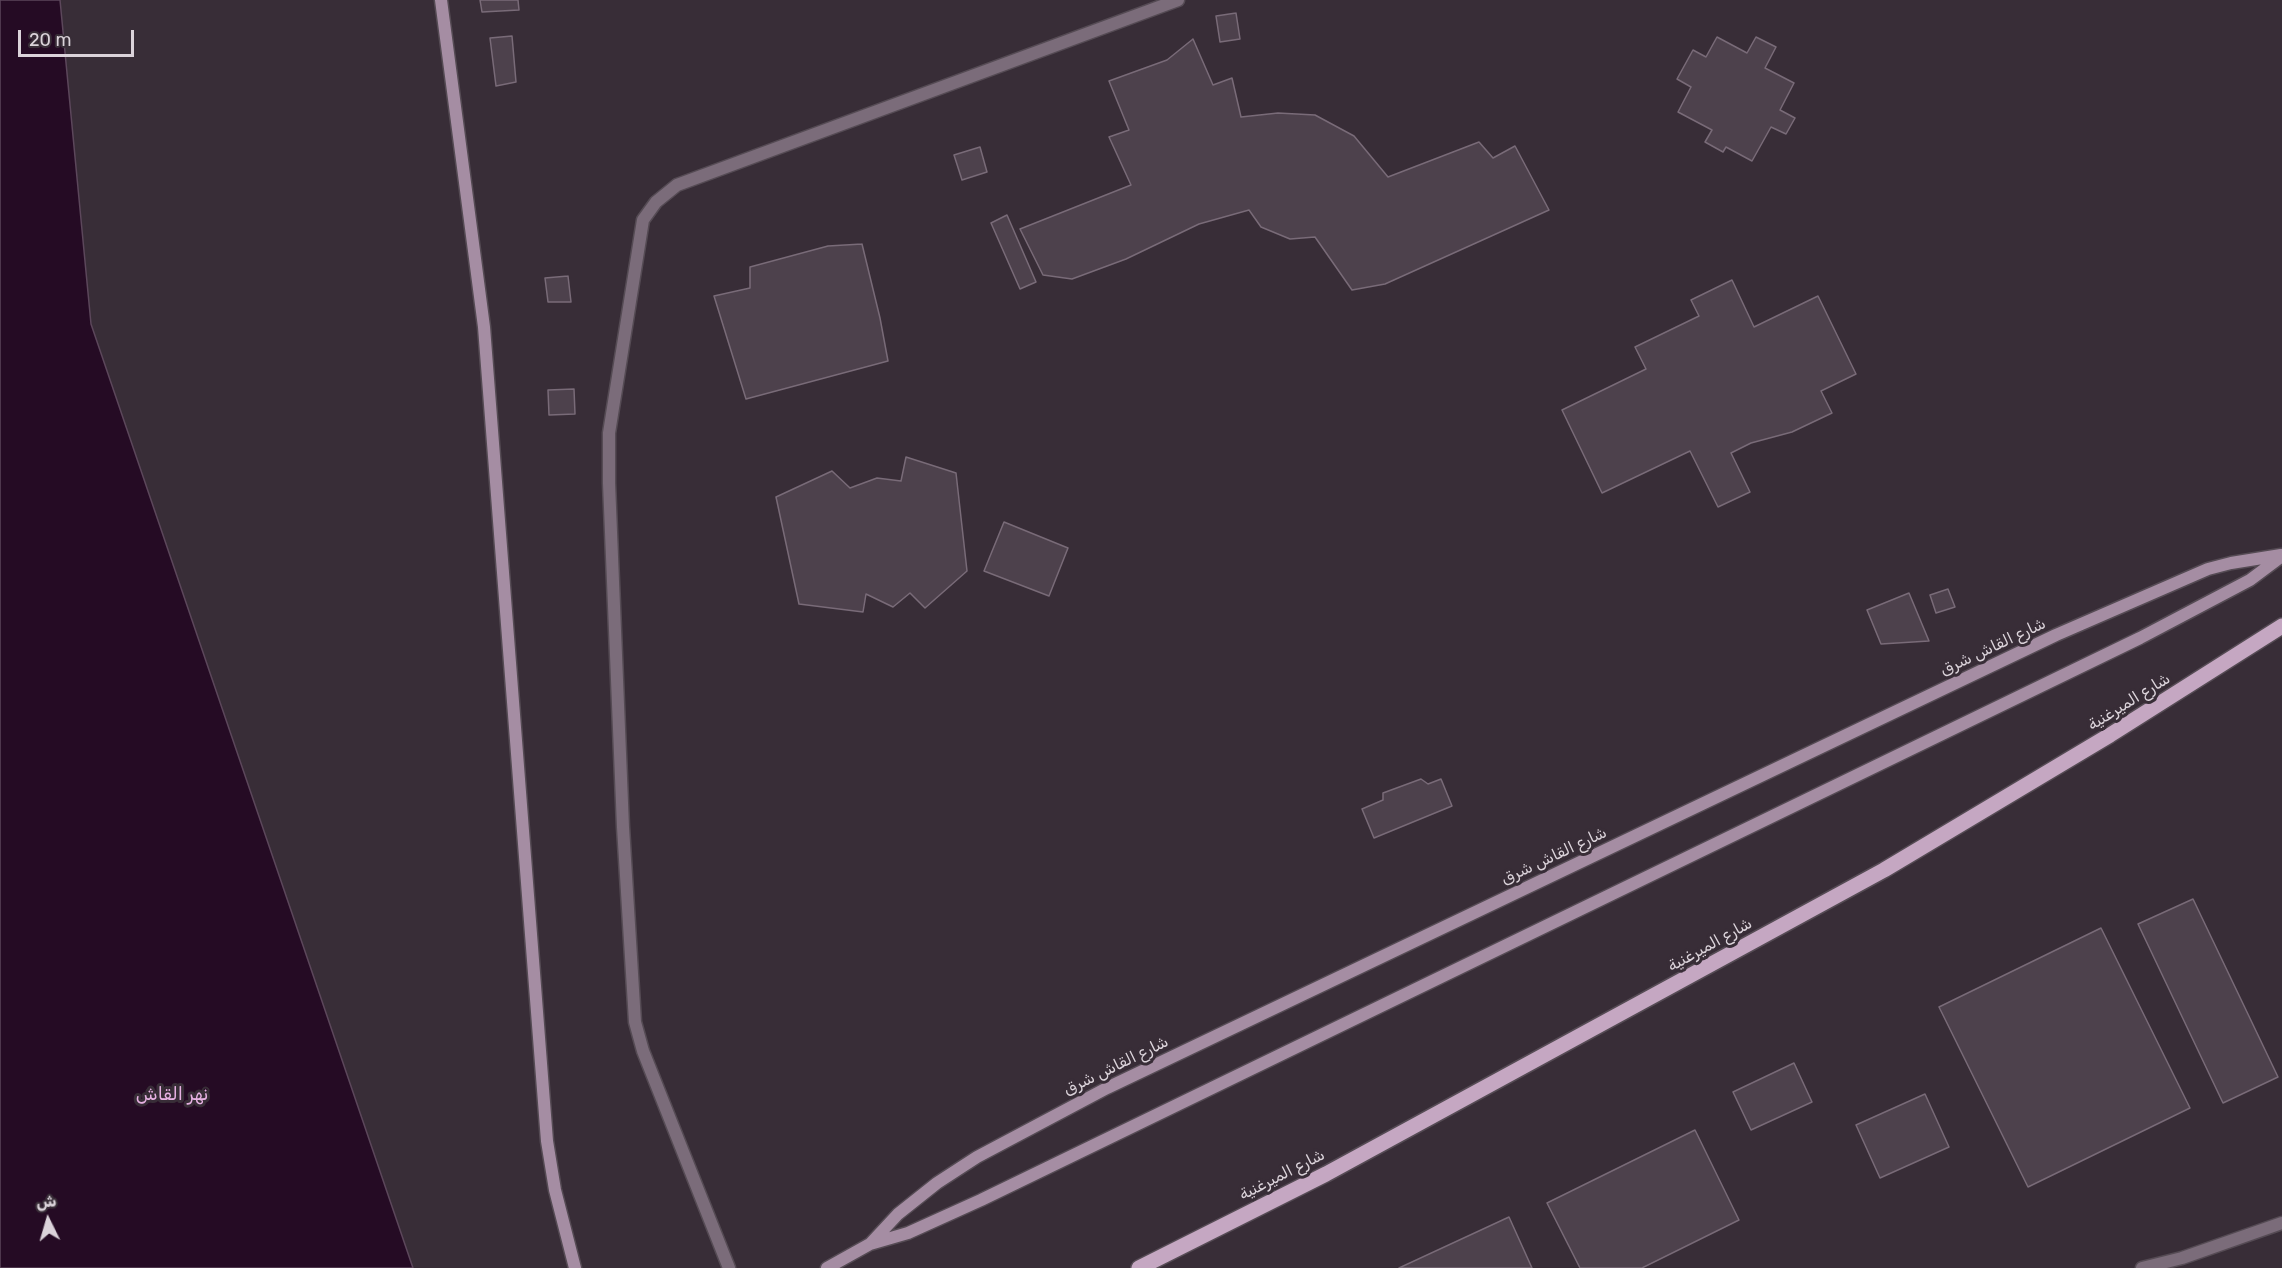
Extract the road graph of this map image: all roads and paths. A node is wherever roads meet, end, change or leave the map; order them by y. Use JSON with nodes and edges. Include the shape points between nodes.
{"nodes":[{"id":1,"x":441,"y":0,"type":"edge"},
{"id":2,"x":1178,"y":0,"type":"edge"},
{"id":3,"x":2282,"y":555,"type":"edge"},
{"id":4,"x":2282,"y":626,"type":"edge"},
{"id":5,"x":2282,"y":1223,"type":"edge"},
{"id":6,"x":870,"y":1244,"type":"junction"},
{"id":7,"x":575,"y":1268,"type":"edge"},
{"id":8,"x":729,"y":1268,"type":"edge"},
{"id":9,"x":827,"y":1268,"type":"edge"},
{"id":10,"x":1139,"y":1268,"type":"edge"},
{"id":11,"x":2142,"y":1268,"type":"edge"}],
"edges":[{"from":1,"to":7,"type":"main road","via":[[484,327],[547,1141]]},
{"from":2,"to":8,"type":"street","via":[[677,185],[656,202],[643,220],[609,433],[623,827],[635,1022]]},
{"from":3,"to":6,"type":"main road","name":"شارع القاش شرق","via":[[2250,580],[2118,648],[981,1200],[908,1233]]},
{"from":3,"to":6,"type":"main road","name":"شارع القاش شرق","via":[[2208,569],[2056,635],[1107,1088],[977,1157],[937,1183],[898,1214]]},
{"from":4,"to":10,"type":"main road","name":"شارع الميرغنية","via":[[1884,870],[1336,1168]]},
{"from":5,"to":11,"type":"street"},
{"from":6,"to":9,"type":"main road","name":"شارع القاش شرق"}]}
